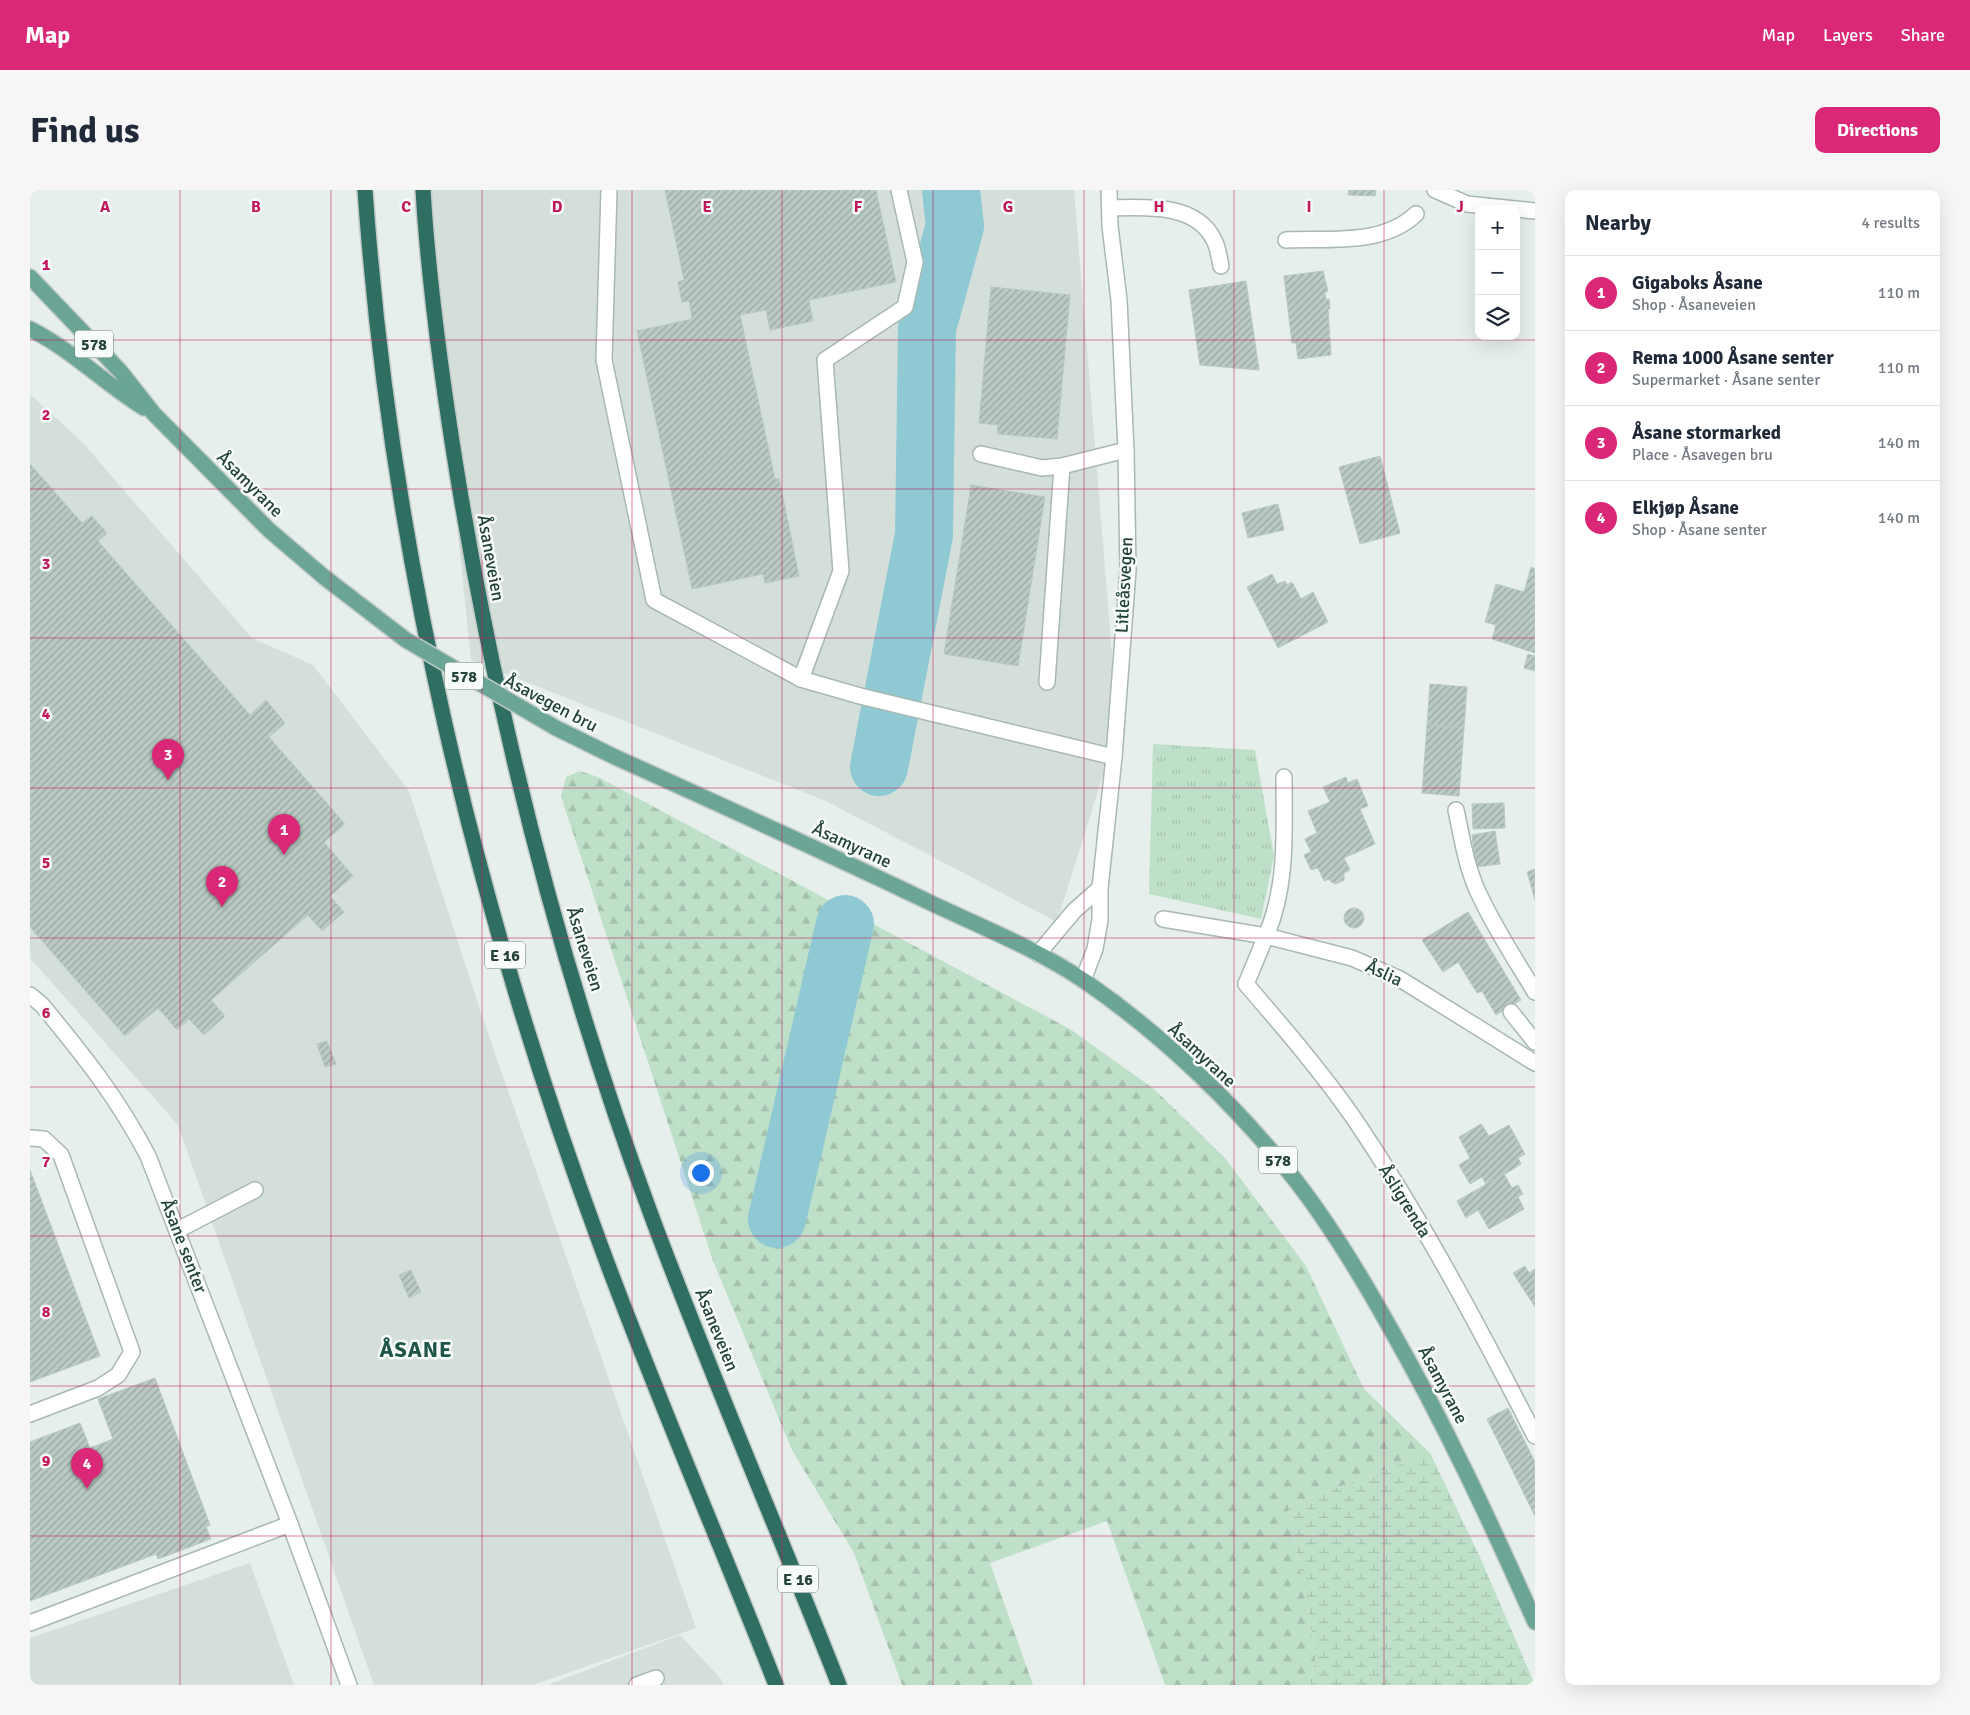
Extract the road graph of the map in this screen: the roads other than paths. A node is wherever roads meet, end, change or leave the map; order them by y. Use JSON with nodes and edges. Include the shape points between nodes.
{"nodes":[{"id":1,"x":365,"y":190,"type":"edge"},
{"id":2,"x":423,"y":190,"type":"edge"},
{"id":3,"x":609,"y":190,"type":"edge"},
{"id":4,"x":899,"y":190,"type":"edge"},
{"id":5,"x":1109,"y":190,"type":"edge"},
{"id":6,"x":1435,"y":190,"type":"edge"},
{"id":7,"x":1476,"y":205,"type":"edge"},
{"id":8,"x":1110,"y":208,"type":"junction"},
{"id":9,"x":1520,"y":209,"type":"edge"},
{"id":10,"x":1535,"y":211,"type":"edge"},
{"id":11,"x":1416,"y":214,"type":"dead end"},
{"id":12,"x":1286,"y":240,"type":"dead end"},
{"id":13,"x":1221,"y":266,"type":"dead end"},
{"id":14,"x":30,"y":277,"type":"edge"},
{"id":15,"x":30,"y":329,"type":"edge"},
{"id":16,"x":154,"y":414,"type":"junction"},
{"id":17,"x":1126,"y":450,"type":"junction"},
{"id":18,"x":981,"y":454,"type":"dead end"},
{"id":19,"x":1062,"y":466,"type":"junction"},
{"id":20,"x":324,"y":577,"type":"joint"},
{"id":21,"x":801,"y":679,"type":"junction"},
{"id":22,"x":1047,"y":682,"type":"dead end"},
{"id":23,"x":615,"y":756,"type":"joint"},
{"id":24,"x":1114,"y":757,"type":"junction"},
{"id":25,"x":1284,"y":777,"type":"dead end"},
{"id":26,"x":1456,"y":810,"type":"dead end"},
{"id":27,"x":1100,"y":888,"type":"junction"},
{"id":28,"x":1163,"y":919,"type":"dead end"},
{"id":29,"x":1266,"y":936,"type":"junction"},
{"id":30,"x":1038,"y":954,"type":"junction"},
{"id":31,"x":1083,"y":980,"type":"junction"},
{"id":32,"x":1535,"y":992,"type":"edge"},
{"id":33,"x":30,"y":995,"type":"edge"},
{"id":34,"x":1511,"y":1012,"type":"dead end"},
{"id":35,"x":1535,"y":1042,"type":"edge"},
{"id":36,"x":1535,"y":1062,"type":"edge"},
{"id":37,"x":30,"y":1138,"type":"edge"},
{"id":38,"x":255,"y":1190,"type":"dead end"},
{"id":39,"x":178,"y":1230,"type":"junction"},
{"id":40,"x":30,"y":1414,"type":"edge"},
{"id":41,"x":1535,"y":1436,"type":"edge"},
{"id":42,"x":290,"y":1524,"type":"junction"},
{"id":43,"x":1535,"y":1622,"type":"edge"},
{"id":44,"x":30,"y":1623,"type":"edge"},
{"id":45,"x":656,"y":1678,"type":"dead end"},
{"id":46,"x":349,"y":1685,"type":"edge"},
{"id":47,"x":637,"y":1685,"type":"edge"},
{"id":48,"x":776,"y":1685,"type":"edge"},
{"id":49,"x":839,"y":1685,"type":"edge"}],
"edges":[{"from":1,"to":48,"type":"highway","number":"E 16","via":[[385,390],[414,566],[449,742],[491,908],[545,1086],[598,1238],[657,1395]]},
{"from":2,"to":49,"type":"highway","name":"Åsaneveien","number":"E 16","via":[[443,387],[474,576],[508,739],[545,883],[594,1046],[650,1211]]},
{"from":3,"to":21,"type":"street","via":[[604,360],[654,600]]},
{"from":4,"to":21,"type":"street","via":[[915,262],[905,307],[825,360],[841,571]]},
{"from":5,"to":8,"type":"street","name":"Litleåsvegen"},
{"from":6,"to":7,"type":"street"},
{"from":8,"to":13,"type":"street","via":[[1164,208],[1195,218],[1215,241]]},
{"from":8,"to":17,"type":"street","name":"Litleåsvegen","via":[[1119,300]]},
{"from":9,"to":10,"type":"street"},
{"from":11,"to":12,"type":"street","via":[[1403,226],[1373,237]]},
{"from":14,"to":16,"type":"main road","name":"Åsamyrane","number":"578","via":[[120,371]]},
{"from":15,"to":16,"type":"main road","name":"Åsamyrane","number":"578","via":[[53,341],[124,396]]},
{"from":16,"to":20,"type":"main road","name":"Åsamyrane","number":"578","via":[[270,530]]},
{"from":17,"to":19,"type":"street"},
{"from":17,"to":24,"type":"street","name":"Litleåsvegen","via":[[1128,570]]},
{"from":18,"to":19,"type":"street","via":[[1034,467]]},
{"from":19,"to":22,"type":"street"},
{"from":20,"to":23,"type":"main road","name":"Åsavegen bru","number":"578","bridge":true,"via":[[406,640],[556,728]]},
{"from":21,"to":24,"type":"street"},
{"from":23,"to":30,"type":"main road","name":"Åsamyrane","number":"578"},
{"from":24,"to":27,"type":"street","name":"Litleåsvegen"},
{"from":25,"to":29,"type":"street","via":[[1284,858],[1276,913]]},
{"from":26,"to":32,"type":"street","via":[[1477,891]]},
{"from":27,"to":30,"type":"street","via":[[1074,911]]},
{"from":27,"to":31,"type":"street","name":"Litleåsvegen","via":[[1100,920],[1095,949]]},
{"from":28,"to":29,"type":"street","name":"Åslia"},
{"from":29,"to":36,"type":"street","name":"Åslia","via":[[1352,958],[1392,975]]},
{"from":29,"to":41,"type":"street","name":"Åsligrenda","via":[[1246,984],[1311,1061],[1352,1117],[1458,1286]]},
{"from":30,"to":31,"type":"main road","name":"Åsamyrane","number":"578"},
{"from":31,"to":43,"type":"main road","name":"Åsamyrane","number":"578","via":[[1155,1036],[1217,1093],[1291,1175],[1326,1223],[1412,1367],[1475,1488]]},
{"from":33,"to":39,"type":"street","name":"Åsane senter","via":[[42,1005],[101,1077],[126,1113],[148,1156]]},
{"from":34,"to":35,"type":"street"},
{"from":37,"to":40,"type":"street","via":[[44,1139],[61,1155],[132,1352],[118,1374],[98,1388]]},
{"from":38,"to":39,"type":"street"},
{"from":39,"to":42,"type":"street","name":"Åsane senter"},
{"from":42,"to":44,"type":"street"},
{"from":42,"to":46,"type":"street","name":"Åsane senter"},
{"from":45,"to":47,"type":"street"}]}
